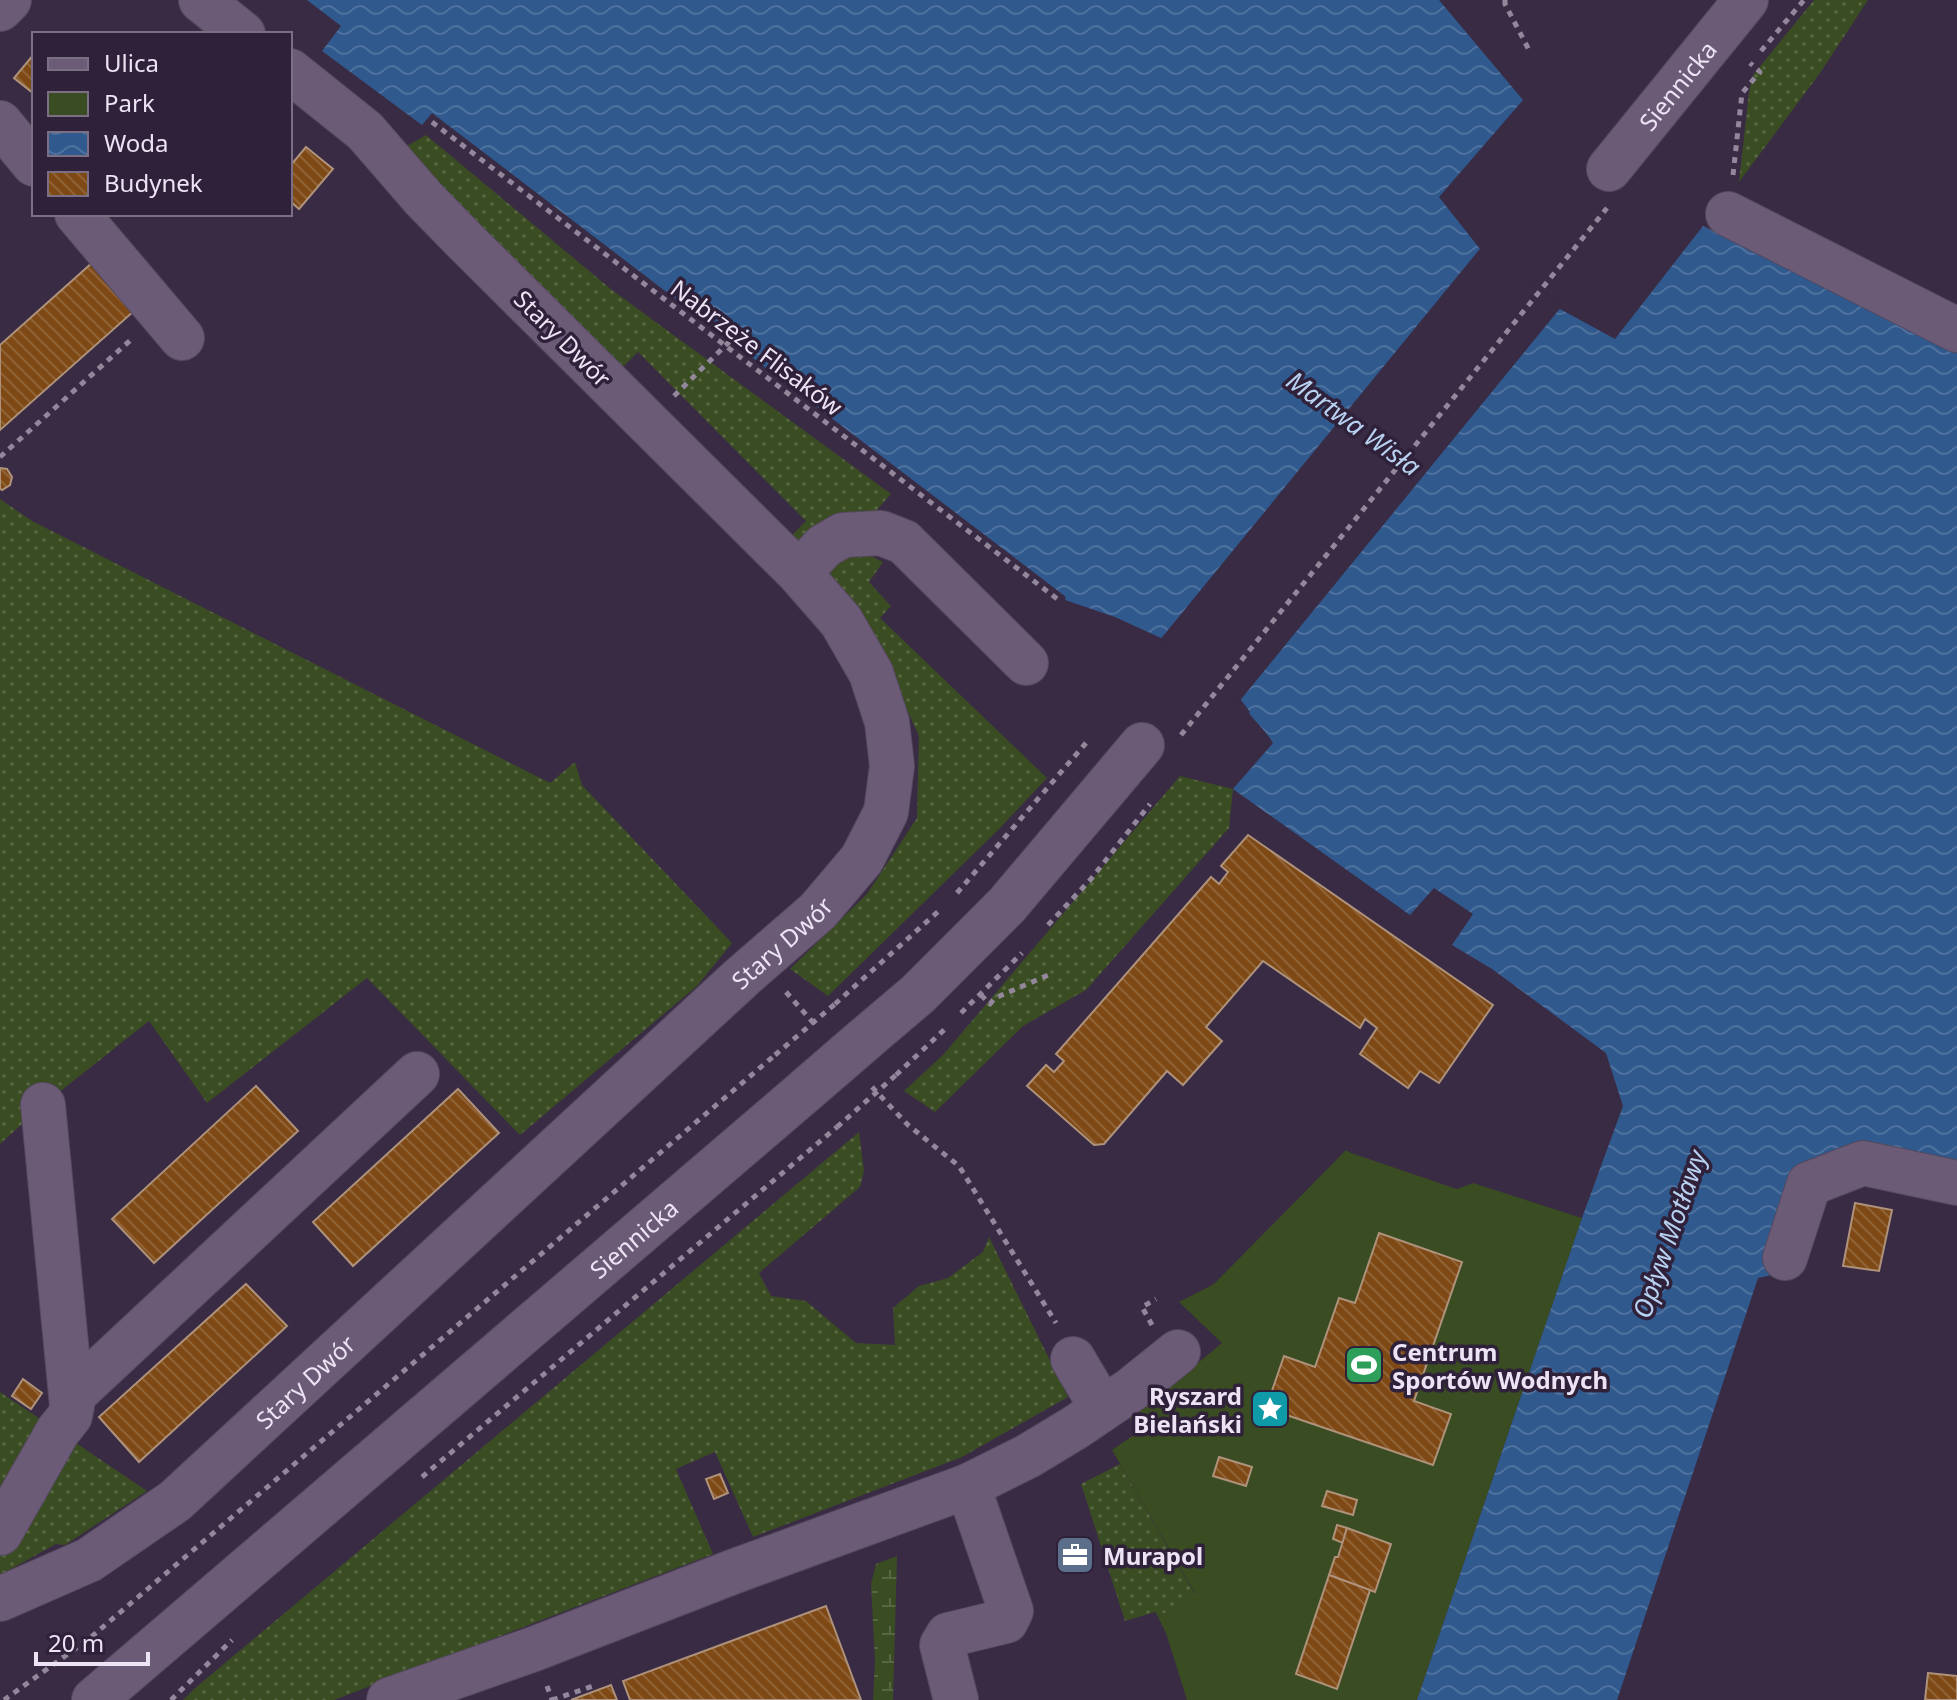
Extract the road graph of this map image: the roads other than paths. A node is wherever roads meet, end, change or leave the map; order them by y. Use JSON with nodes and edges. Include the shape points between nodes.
{"nodes":[{"id":1,"x":9,"y":0,"type":"edge"},
{"id":2,"x":201,"y":0,"type":"edge"},
{"id":3,"x":1746,"y":0,"type":"edge"},
{"id":4,"x":0,"y":9,"type":"edge"},
{"id":5,"x":241,"y":32,"type":"edge"},
{"id":6,"x":292,"y":73,"type":"edge"},
{"id":7,"x":0,"y":123,"type":"edge"},
{"id":8,"x":32,"y":162,"type":"edge"},
{"id":9,"x":1608,"y":188,"type":"road end"},
{"id":10,"x":1730,"y":198,"type":"road end"},
{"id":11,"x":79,"y":216,"type":"edge"},
{"id":12,"x":171,"y":326,"type":"road end"},
{"id":13,"x":1957,"y":330,"type":"edge"},
{"id":14,"x":799,"y":573,"type":"junction"},
{"id":15,"x":1026,"y":663,"type":"dead end"},
{"id":16,"x":1161,"y":741,"type":"road end"},
{"id":17,"x":417,"y":1074,"type":"dead end"},
{"id":18,"x":43,"y":1105,"type":"dead end"},
{"id":19,"x":1957,"y":1183,"type":"edge"},
{"id":20,"x":1785,"y":1258,"type":"dead end"},
{"id":21,"x":1166,"y":1340,"type":"road end"},
{"id":22,"x":1073,"y":1359,"type":"road end"},
{"id":23,"x":72,"y":1396,"type":"junction"},
{"id":24,"x":1102,"y":1408,"type":"junction"},
{"id":25,"x":968,"y":1486,"type":"junction"},
{"id":26,"x":0,"y":1533,"type":"edge"},
{"id":27,"x":0,"y":1599,"type":"edge"},
{"id":28,"x":94,"y":1700,"type":"edge"},
{"id":29,"x":389,"y":1700,"type":"edge"},
{"id":30,"x":956,"y":1700,"type":"edge"}],
"edges":[{"from":1,"to":4,"type":"street"},
{"from":2,"to":5,"type":"street"},
{"from":3,"to":9,"type":"street","name":"Siennicka"},
{"from":6,"to":14,"type":"street","name":"Stary Dwór","via":[[365,131],[467,243]]},
{"from":7,"to":8,"type":"street"},
{"from":10,"to":13,"type":"street"},
{"from":11,"to":12,"type":"street"},
{"from":14,"to":15,"type":"street","via":[[824,546],[843,535],[881,533],[904,542]]},
{"from":14,"to":27,"type":"street","name":"Stary Dwór","via":[[841,621],[871,673],[887,722],[892,766],[886,812],[862,859],[818,911],[175,1501],[89,1560]]},
{"from":16,"to":28,"type":"street","name":"Siennicka","bridge":true,"via":[[918,994],[865,1059],[806,1090]]},
{"from":17,"to":23,"type":"street"},
{"from":18,"to":23,"type":"street"},
{"from":19,"to":20,"type":"street","via":[[1863,1163],[1809,1184]]},
{"from":21,"to":24,"type":"street","via":[[1132,1389]]},
{"from":22,"to":24,"type":"street"},
{"from":23,"to":26,"type":"street","via":[[70,1416]]},
{"from":24,"to":25,"type":"street","via":[[1028,1456]]},
{"from":25,"to":29,"type":"street"},
{"from":25,"to":30,"type":"street","via":[[1011,1611],[1006,1621],[948,1635],[942,1645]]}]}
